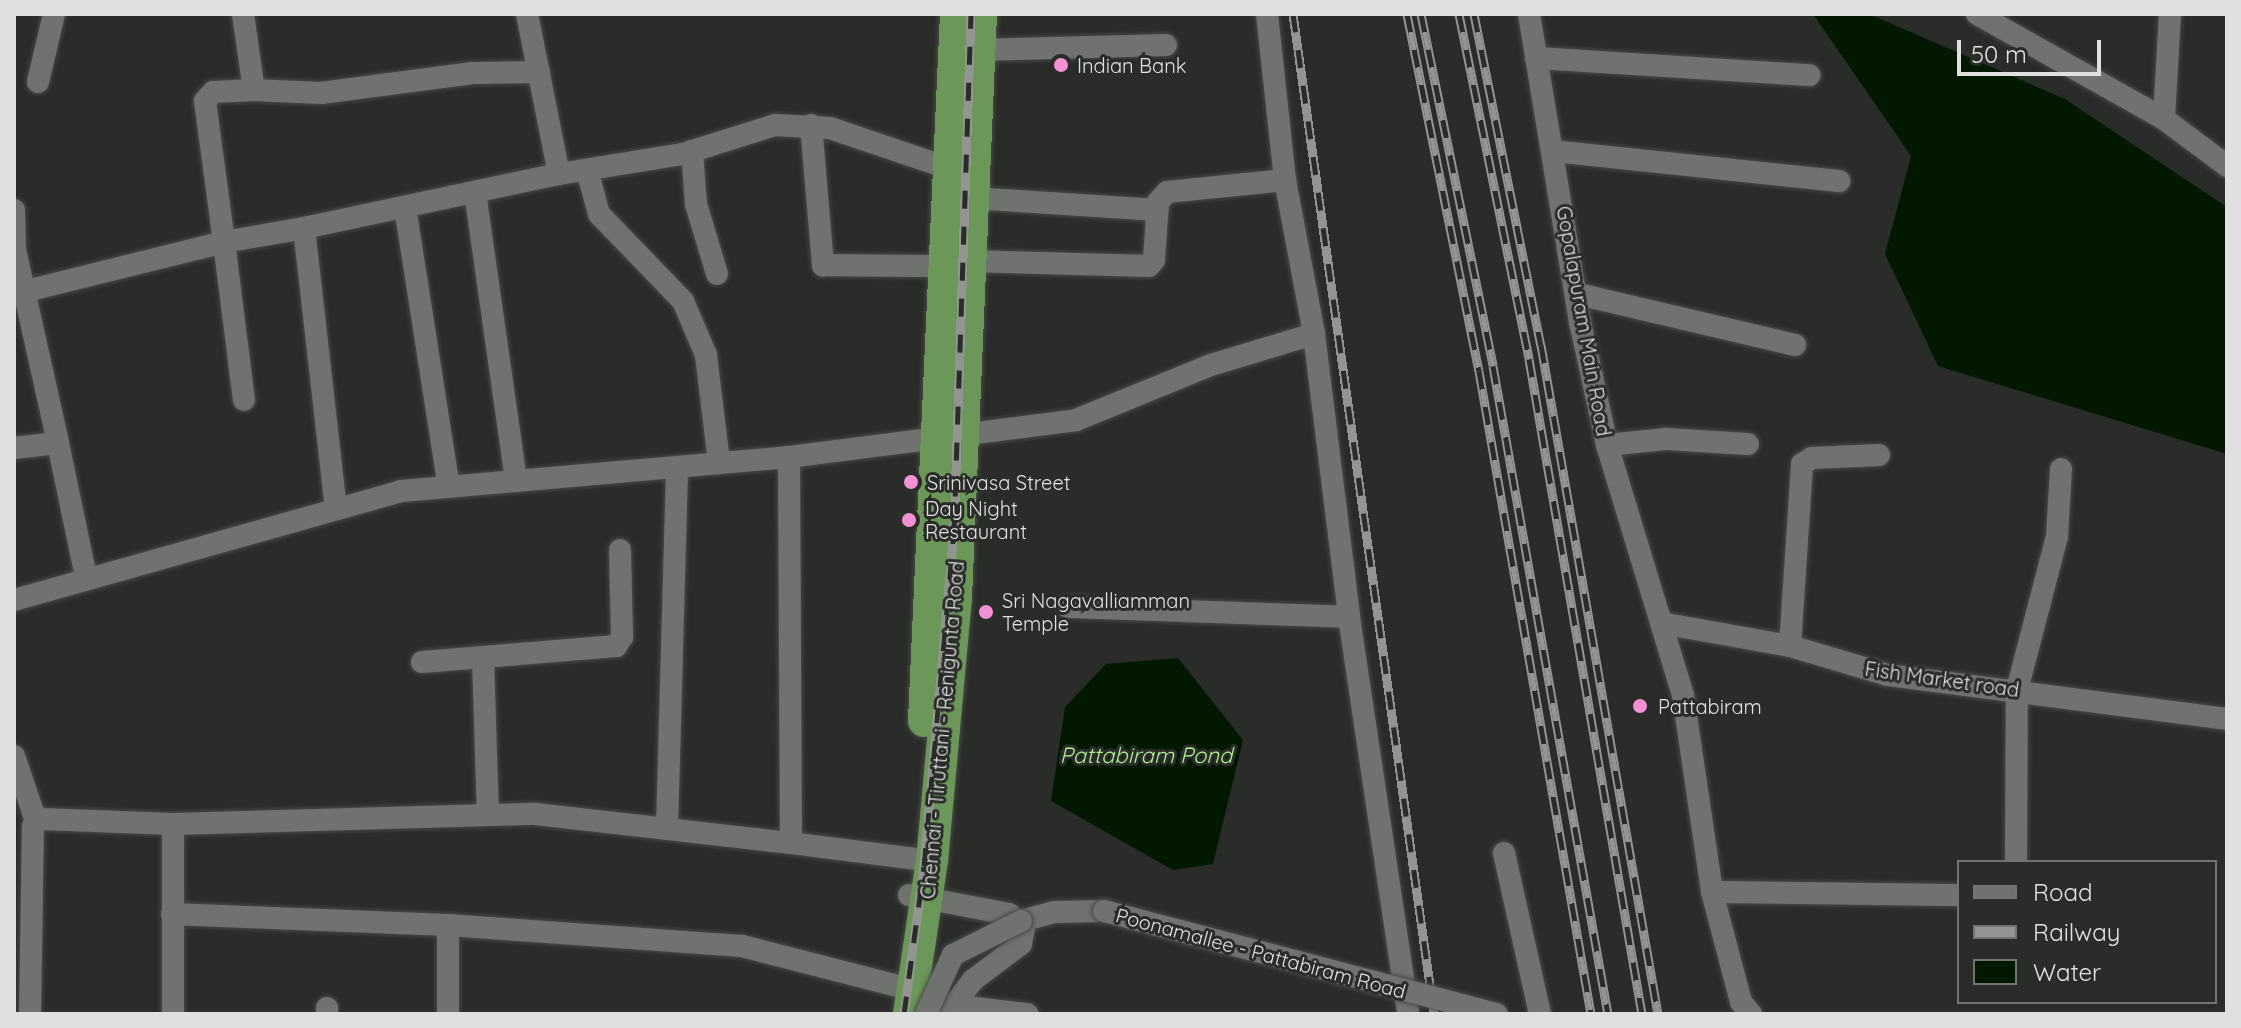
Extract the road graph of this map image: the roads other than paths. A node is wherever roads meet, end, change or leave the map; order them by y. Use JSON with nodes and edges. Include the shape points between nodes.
{"nodes":[{"id":1,"x":54,"y":14,"type":"edge"},
{"id":2,"x":243,"y":14,"type":"edge"},
{"id":3,"x":527,"y":14,"type":"edge"},
{"id":4,"x":956,"y":14,"type":"edge"},
{"id":5,"x":981,"y":14,"type":"edge"},
{"id":6,"x":1267,"y":14,"type":"edge"},
{"id":7,"x":1529,"y":14,"type":"edge"},
{"id":8,"x":1977,"y":14,"type":"edge"},
{"id":9,"x":2170,"y":14,"type":"edge"},
{"id":10,"x":1166,"y":45,"type":"dead end"},
{"id":11,"x":979,"y":50,"type":"junction"},
{"id":12,"x":1536,"y":58,"type":"junction"},
{"id":13,"x":539,"y":72,"type":"junction"},
{"id":14,"x":1809,"y":75,"type":"dead end"},
{"id":15,"x":38,"y":82,"type":"dead end"},
{"id":16,"x":254,"y":90,"type":"junction"},
{"id":17,"x":2164,"y":119,"type":"junction"},
{"id":18,"x":811,"y":125,"type":"junction"},
{"id":19,"x":692,"y":151,"type":"junction"},
{"id":20,"x":1553,"y":151,"type":"junction"},
{"id":21,"x":2227,"y":166,"type":"edge"},
{"id":22,"x":948,"y":168,"type":"junction"},
{"id":23,"x":587,"y":170,"type":"junction"},
{"id":24,"x":559,"y":174,"type":"junction"},
{"id":25,"x":1285,"y":180,"type":"junction"},
{"id":26,"x":1839,"y":181,"type":"dead end"},
{"id":27,"x":475,"y":192,"type":"junction"},
{"id":28,"x":972,"y":198,"type":"junction"},
{"id":29,"x":405,"y":207,"type":"junction"},
{"id":30,"x":14,"y":210,"type":"edge"},
{"id":31,"x":1158,"y":210,"type":"junction"},
{"id":32,"x":304,"y":228,"type":"junction"},
{"id":33,"x":224,"y":242,"type":"junction"},
{"id":34,"x":957,"y":264,"type":"junction"},
{"id":35,"x":717,"y":274,"type":"dead end"},
{"id":36,"x":20,"y":292,"type":"edge"},
{"id":37,"x":1578,"y":294,"type":"junction"},
{"id":38,"x":1314,"y":334,"type":"junction"},
{"id":39,"x":1795,"y":345,"type":"dead end"},
{"id":40,"x":244,"y":400,"type":"dead end"},
{"id":41,"x":952,"y":439,"type":"junction"},
{"id":42,"x":58,"y":443,"type":"junction"},
{"id":43,"x":1748,"y":444,"type":"dead end"},
{"id":44,"x":1607,"y":445,"type":"junction"},
{"id":45,"x":14,"y":448,"type":"edge"},
{"id":46,"x":1879,"y":455,"type":"dead end"},
{"id":47,"x":789,"y":457,"type":"junction"},
{"id":48,"x":719,"y":463,"type":"junction"},
{"id":49,"x":677,"y":467,"type":"junction"},
{"id":50,"x":2061,"y":469,"type":"dead end"},
{"id":51,"x":516,"y":481,"type":"junction"},
{"id":52,"x":449,"y":487,"type":"junction"},
{"id":53,"x":336,"y":509,"type":"junction"},
{"id":54,"x":620,"y":550,"type":"dead end"},
{"id":55,"x":86,"y":577,"type":"junction"},
{"id":56,"x":14,"y":600,"type":"edge"},
{"id":57,"x":1068,"y":607,"type":"dead end"},
{"id":58,"x":1349,"y":617,"type":"junction"},
{"id":59,"x":1661,"y":623,"type":"junction"},
{"id":60,"x":1790,"y":646,"type":"junction"},
{"id":61,"x":483,"y":658,"type":"junction"},
{"id":62,"x":422,"y":662,"type":"dead end"},
{"id":63,"x":2017,"y":690,"type":"junction"},
{"id":64,"x":2227,"y":719,"type":"edge"},
{"id":65,"x":14,"y":756,"type":"edge"},
{"id":66,"x":488,"y":815,"type":"junction"},
{"id":67,"x":28,"y":824,"type":"edge"},
{"id":68,"x":173,"y":824,"type":"junction"},
{"id":69,"x":667,"y":829,"type":"junction"},
{"id":70,"x":791,"y":843,"type":"junction"},
{"id":71,"x":1504,"y":853,"type":"dead end"},
{"id":72,"x":923,"y":859,"type":"junction"},
{"id":73,"x":2016,"y":860,"type":"edge"},
{"id":74,"x":1712,"y":892,"type":"junction"},
{"id":75,"x":1957,"y":895,"type":"edge"},
{"id":76,"x":918,"y":896,"type":"junction"},
{"id":77,"x":172,"y":914,"type":"junction"},
{"id":78,"x":448,"y":925,"type":"junction"},
{"id":79,"x":908,"y":1003,"type":"edge"},
{"id":80,"x":949,"y":1010,"type":"edge"},
{"id":81,"x":1744,"y":1010,"type":"edge"},
{"id":82,"x":30,"y":1014,"type":"edge"},
{"id":83,"x":173,"y":1014,"type":"edge"},
{"id":84,"x":448,"y":1014,"type":"edge"},
{"id":85,"x":1027,"y":1014,"type":"edge"},
{"id":86,"x":1408,"y":1014,"type":"edge"},
{"id":87,"x":1497,"y":1014,"type":"edge"},
{"id":88,"x":1540,"y":1014,"type":"edge"}],
"edges":[{"from":1,"to":15,"type":"street"},
{"from":2,"to":16,"type":"street"},
{"from":3,"to":13,"type":"street"},
{"from":4,"to":22,"type":"highway","name":"Chennai - Tiruttani - Renigunta Road"},
{"from":5,"to":11,"type":"highway","name":"Chennai - Tiruttani - Renigunta Road"},
{"from":6,"to":25,"type":"street"},
{"from":7,"to":12,"type":"street","name":"Gopalapuram Main Road"},
{"from":8,"to":17,"type":"street"},
{"from":9,"to":17,"type":"street"},
{"from":10,"to":11,"type":"street"},
{"from":11,"to":28,"type":"highway","name":"Chennai - Tiruttani - Renigunta Road"},
{"from":12,"to":14,"type":"street"},
{"from":12,"to":20,"type":"street","name":"Gopalapuram Main Road"},
{"from":13,"to":16,"type":"street","via":[[473,73],[321,93]]},
{"from":13,"to":24,"type":"street"},
{"from":16,"to":33,"type":"street","via":[[213,92],[205,101]]},
{"from":17,"to":21,"type":"street"},
{"from":18,"to":19,"type":"street","via":[[775,125]]},
{"from":18,"to":22,"type":"street"},
{"from":18,"to":34,"type":"street","via":[[823,265]]},
{"from":19,"to":23,"type":"street"},
{"from":19,"to":35,"type":"street","via":[[696,204]]},
{"from":20,"to":26,"type":"street"},
{"from":20,"to":37,"type":"street","name":"Gopalapuram Main Road"},
{"from":22,"to":34,"type":"highway","name":"Chennai - Tiruttani - Renigunta Road"},
{"from":23,"to":24,"type":"street"},
{"from":23,"to":48,"type":"street","via":[[599,214],[683,301],[706,355]]},
{"from":24,"to":27,"type":"street"},
{"from":25,"to":31,"type":"street","via":[[1170,191],[1161,196]]},
{"from":25,"to":38,"type":"street"},
{"from":27,"to":29,"type":"street"},
{"from":27,"to":51,"type":"street"},
{"from":28,"to":31,"type":"street"},
{"from":28,"to":34,"type":"highway","name":"Chennai - Tiruttani - Renigunta Road"},
{"from":29,"to":32,"type":"street"},
{"from":29,"to":52,"type":"street"},
{"from":30,"to":36,"type":"street"},
{"from":31,"to":34,"type":"street","via":[[1149,266]]},
{"from":32,"to":33,"type":"street"},
{"from":32,"to":53,"type":"street"},
{"from":33,"to":36,"type":"street"},
{"from":33,"to":40,"type":"street"},
{"from":34,"to":41,"type":"highway","name":"Chennai - Tiruttani - Renigunta Road"},
{"from":36,"to":42,"type":"street"},
{"from":37,"to":39,"type":"street"},
{"from":37,"to":44,"type":"street","name":"Gopalapuram Main Road"},
{"from":38,"to":41,"type":"street","via":[[1211,365],[1076,420]]},
{"from":38,"to":58,"type":"street"},
{"from":41,"to":47,"type":"street"},
{"from":41,"to":72,"type":"highway","name":"Chennai - Tiruttani - Renigunta Road"},
{"from":42,"to":45,"type":"street"},
{"from":42,"to":55,"type":"street"},
{"from":43,"to":44,"type":"street","via":[[1666,439]]},
{"from":44,"to":59,"type":"street","name":"Gopalapuram Main Road"},
{"from":46,"to":60,"type":"street","via":[[1812,458],[1802,464]]},
{"from":47,"to":48,"type":"street"},
{"from":47,"to":70,"type":"street"},
{"from":48,"to":49,"type":"street"},
{"from":49,"to":51,"type":"street"},
{"from":49,"to":69,"type":"street"},
{"from":50,"to":63,"type":"street","via":[[2057,536]]},
{"from":51,"to":52,"type":"street"},
{"from":52,"to":53,"type":"street","via":[[401,491]]},
{"from":53,"to":55,"type":"street"},
{"from":54,"to":61,"type":"street","via":[[622,637],[616,646]]},
{"from":55,"to":56,"type":"street"},
{"from":57,"to":58,"type":"street"},
{"from":58,"to":86,"type":"street"},
{"from":59,"to":60,"type":"street","name":"Fish Market road"},
{"from":59,"to":74,"type":"street","name":"Gopalapuram Main Road","via":[[1683,695]]},
{"from":60,"to":63,"type":"street","name":"Fish Market road","via":[[1888,675]]},
{"from":61,"to":62,"type":"street"},
{"from":61,"to":66,"type":"street"},
{"from":63,"to":64,"type":"street","name":"Fish Market road"},
{"from":63,"to":73,"type":"street"},
{"from":65,"to":67,"type":"street"},
{"from":66,"to":68,"type":"street"},
{"from":66,"to":69,"type":"street","via":[[536,814]]},
{"from":67,"to":68,"type":"street"},
{"from":67,"to":82,"type":"street"},
{"from":68,"to":77,"type":"street"},
{"from":69,"to":70,"type":"street"},
{"from":70,"to":72,"type":"street"},
{"from":71,"to":88,"type":"street"},
{"from":72,"to":76,"type":"highway","name":"Chennai - Tiruttani - Renigunta Road"},
{"from":74,"to":75,"type":"street"},
{"from":74,"to":81,"type":"street","name":"Gopalapuram Main Road"},
{"from":76,"to":79,"type":"highway","name":"Chennai - Tiruttani - Renigunta Road"},
{"from":76,"to":80,"type":"street","via":[[1015,915],[1026,934]]},
{"from":77,"to":78,"type":"street"},
{"from":77,"to":83,"type":"street"},
{"from":78,"to":79,"type":"street","via":[[742,946]]},
{"from":78,"to":84,"type":"street"},
{"from":79,"to":87,"type":"street","name":"Poonamallee - Pattabiram Road","bridge":true,"via":[[953,955],[1021,921],[1055,912],[1104,911]]},
{"from":80,"to":85,"type":"street"}]}
